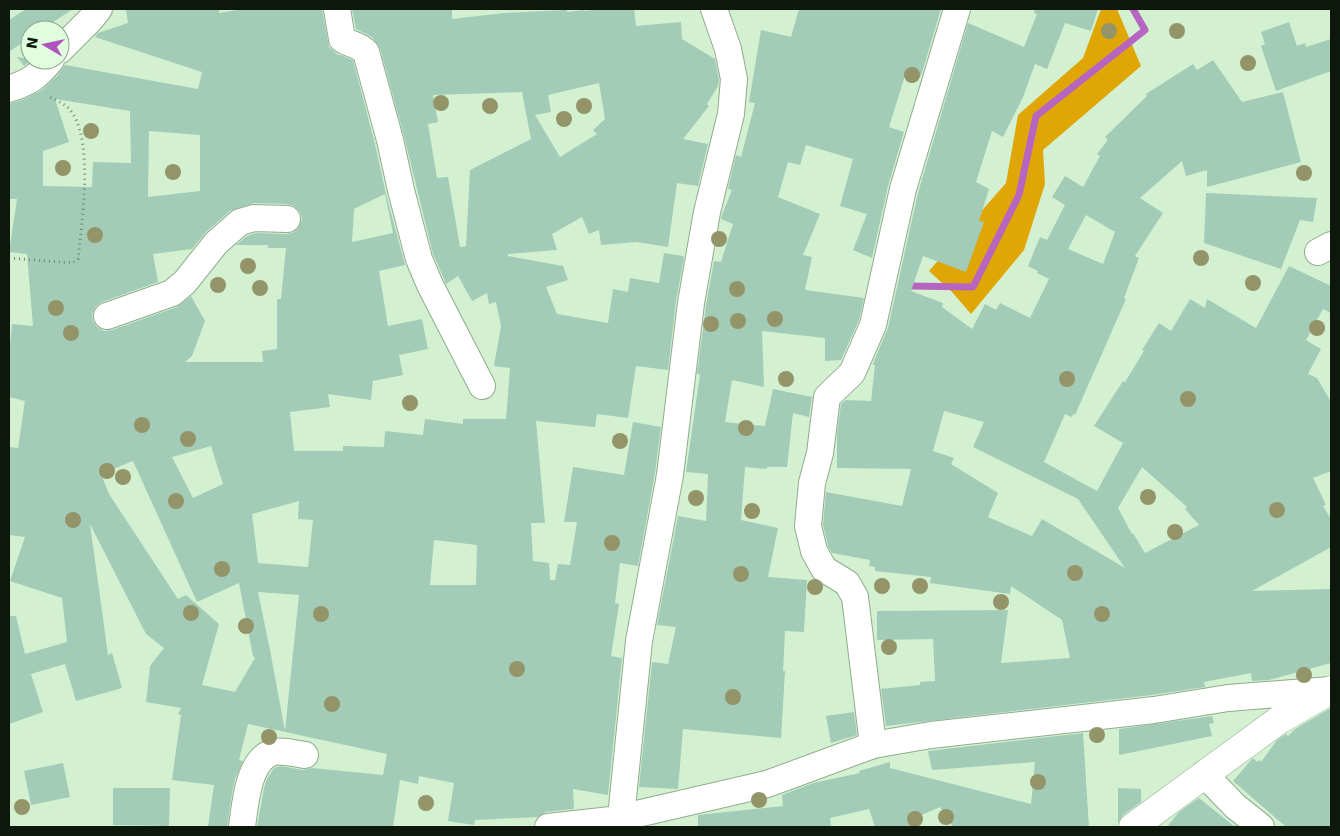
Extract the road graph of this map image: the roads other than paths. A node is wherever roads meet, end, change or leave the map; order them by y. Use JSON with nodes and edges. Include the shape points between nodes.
{"nodes":[{"id":1,"x":99,"y":9,"type":"edge"},
{"id":2,"x":337,"y":9,"type":"edge"},
{"id":3,"x":714,"y":9,"type":"edge"},
{"id":4,"x":957,"y":9,"type":"edge"},
{"id":5,"x":70,"y":40,"type":"edge"},
{"id":6,"x":42,"y":70,"type":"edge"},
{"id":7,"x":9,"y":89,"type":"edge"},
{"id":8,"x":287,"y":219,"type":"dead end"},
{"id":9,"x":107,"y":316,"type":"dead end"},
{"id":10,"x":482,"y":386,"type":"dead end"},
{"id":11,"x":1331,"y":690,"type":"edge"},
{"id":12,"x":873,"y":745,"type":"junction"},
{"id":13,"x":305,"y":755,"type":"dead end"},
{"id":14,"x":1204,"y":774,"type":"junction"},
{"id":15,"x":614,"y":821,"type":"edge"},
{"id":16,"x":242,"y":827,"type":"edge"},
{"id":17,"x":548,"y":827,"type":"edge"},
{"id":18,"x":1133,"y":827,"type":"edge"},
{"id":19,"x":1261,"y":827,"type":"edge"}],
"edges":[{"from":1,"to":5,"type":"street"},
{"from":2,"to":10,"type":"street","via":[[342,39],[348,44],[361,46],[366,52],[419,259]]},
{"from":3,"to":15,"type":"street","via":[[734,79],[731,114],[707,212],[691,303],[670,476],[639,640]]},
{"from":4,"to":12,"type":"street","via":[[902,190],[872,325],[852,373],[827,397],[820,453],[812,484],[808,526],[814,551],[824,569],[847,583],[855,597]]},
{"from":6,"to":7,"type":"street","via":[[27,83]]},
{"from":8,"to":9,"type":"street","via":[[254,218],[240,222],[216,243],[172,294]]},
{"from":11,"to":12,"type":"street","via":[[1228,698]]},
{"from":11,"to":14,"type":"street","via":[[1279,720]]},
{"from":12,"to":15,"type":"street","via":[[767,784]]},
{"from":13,"to":16,"type":"street","via":[[276,751],[264,755],[254,769]]},
{"from":14,"to":18,"type":"street"},
{"from":14,"to":19,"type":"street"},
{"from":15,"to":17,"type":"street"}]}
